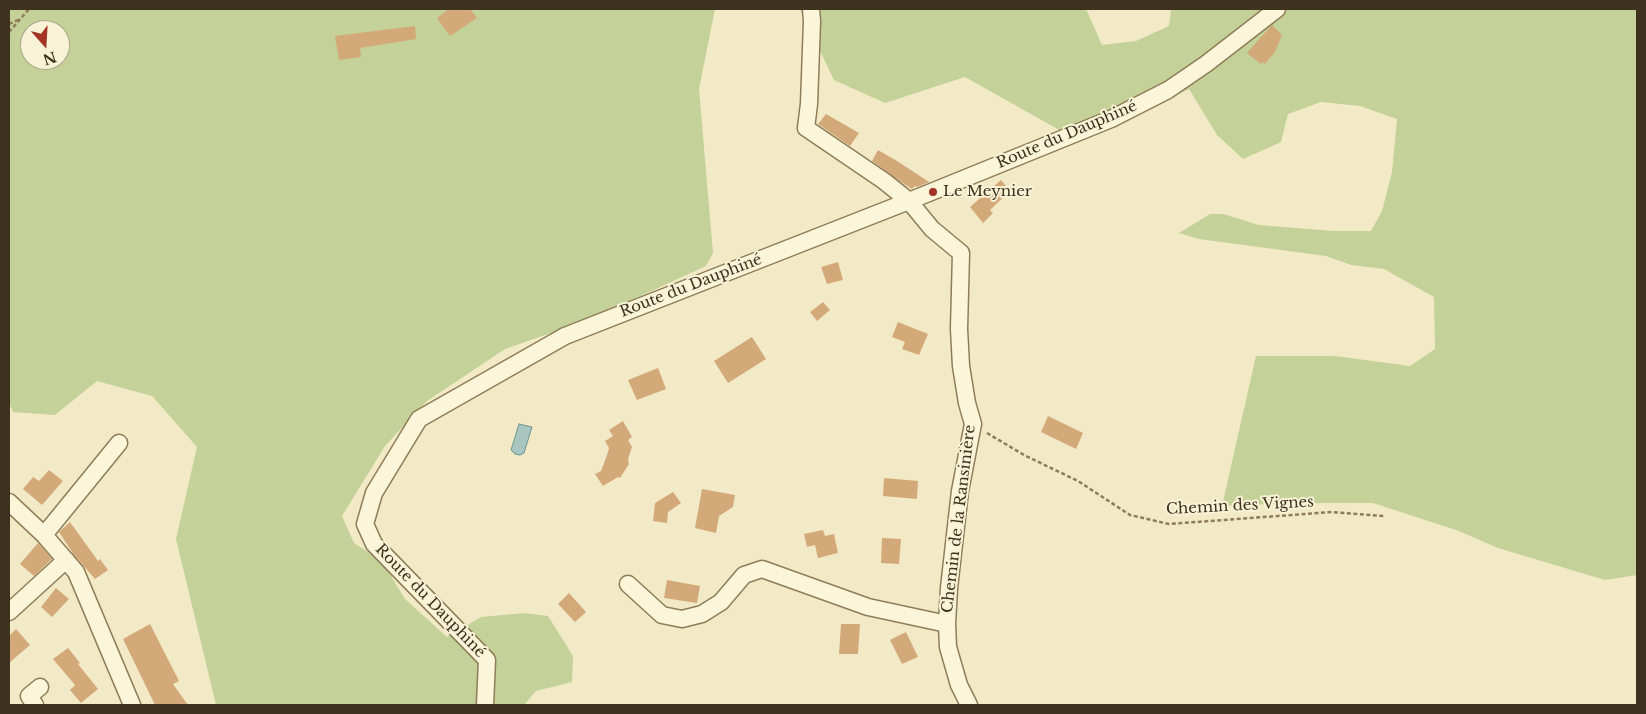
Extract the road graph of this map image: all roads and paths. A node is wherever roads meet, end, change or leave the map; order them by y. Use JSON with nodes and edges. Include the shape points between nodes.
{"nodes":[{"id":1,"x":29,"y":9,"type":"edge"},
{"id":2,"x":811,"y":9,"type":"edge"},
{"id":3,"x":1278,"y":9,"type":"edge"},
{"id":4,"x":22,"y":19,"type":"junction"},
{"id":5,"x":9,"y":24,"type":"edge"},
{"id":6,"x":9,"y":32,"type":"edge"},
{"id":7,"x":909,"y":201,"type":"junction"},
{"id":8,"x":973,"y":424,"type":"junction"},
{"id":9,"x":119,"y":443,"type":"dead end"},
{"id":10,"x":9,"y":502,"type":"edge"},
{"id":11,"x":1384,"y":516,"type":"dead end"},
{"id":12,"x":44,"y":535,"type":"junction"},
{"id":13,"x":66,"y":560,"type":"junction"},
{"id":14,"x":628,"y":584,"type":"dead end"},
{"id":15,"x":9,"y":612,"type":"edge"},
{"id":16,"x":947,"y":624,"type":"junction"},
{"id":17,"x":40,"y":687,"type":"dead end"},
{"id":18,"x":35,"y":705,"type":"edge"},
{"id":19,"x":132,"y":705,"type":"edge"},
{"id":20,"x":485,"y":705,"type":"edge"},
{"id":21,"x":970,"y":705,"type":"edge"}],
"edges":[{"from":1,"to":4,"type":"path"},
{"from":2,"to":7,"type":"street","name":"Chemin de la Ransinière","via":[[806,128],[884,180]]},
{"from":3,"to":7,"type":"street","name":"Route du Dauphiné","via":[[1168,90],[1111,120]]},
{"from":4,"to":5,"type":"path"},
{"from":4,"to":6,"type":"path"},
{"from":7,"to":8,"type":"street","name":"Chemin de la Ransinière","via":[[932,229],[961,253],[961,366]]},
{"from":7,"to":20,"type":"street","name":"Route du Dauphiné","via":[[564,336],[420,419],[374,492],[365,524],[374,544],[487,660]]},
{"from":8,"to":11,"type":"path","name":"Chemin des Vignes","via":[[1024,455],[1078,481],[1130,515],[1169,524],[1332,512]]},
{"from":8,"to":16,"type":"street","name":"Chemin de la Ransinière","via":[[960,491]]},
{"from":9,"to":12,"type":"street"},
{"from":10,"to":12,"type":"street"},
{"from":12,"to":13,"type":"street"},
{"from":13,"to":15,"type":"street"},
{"from":13,"to":19,"type":"street","via":[[76,572]]},
{"from":14,"to":16,"type":"street","via":[[662,615],[682,619],[702,614],[721,602],[744,575],[762,569],[868,606]]},
{"from":16,"to":21,"type":"street","name":"Chemin de la Ransinière","via":[[948,647],[959,685]]},
{"from":17,"to":18,"type":"street","via":[[29,696]]}]}
